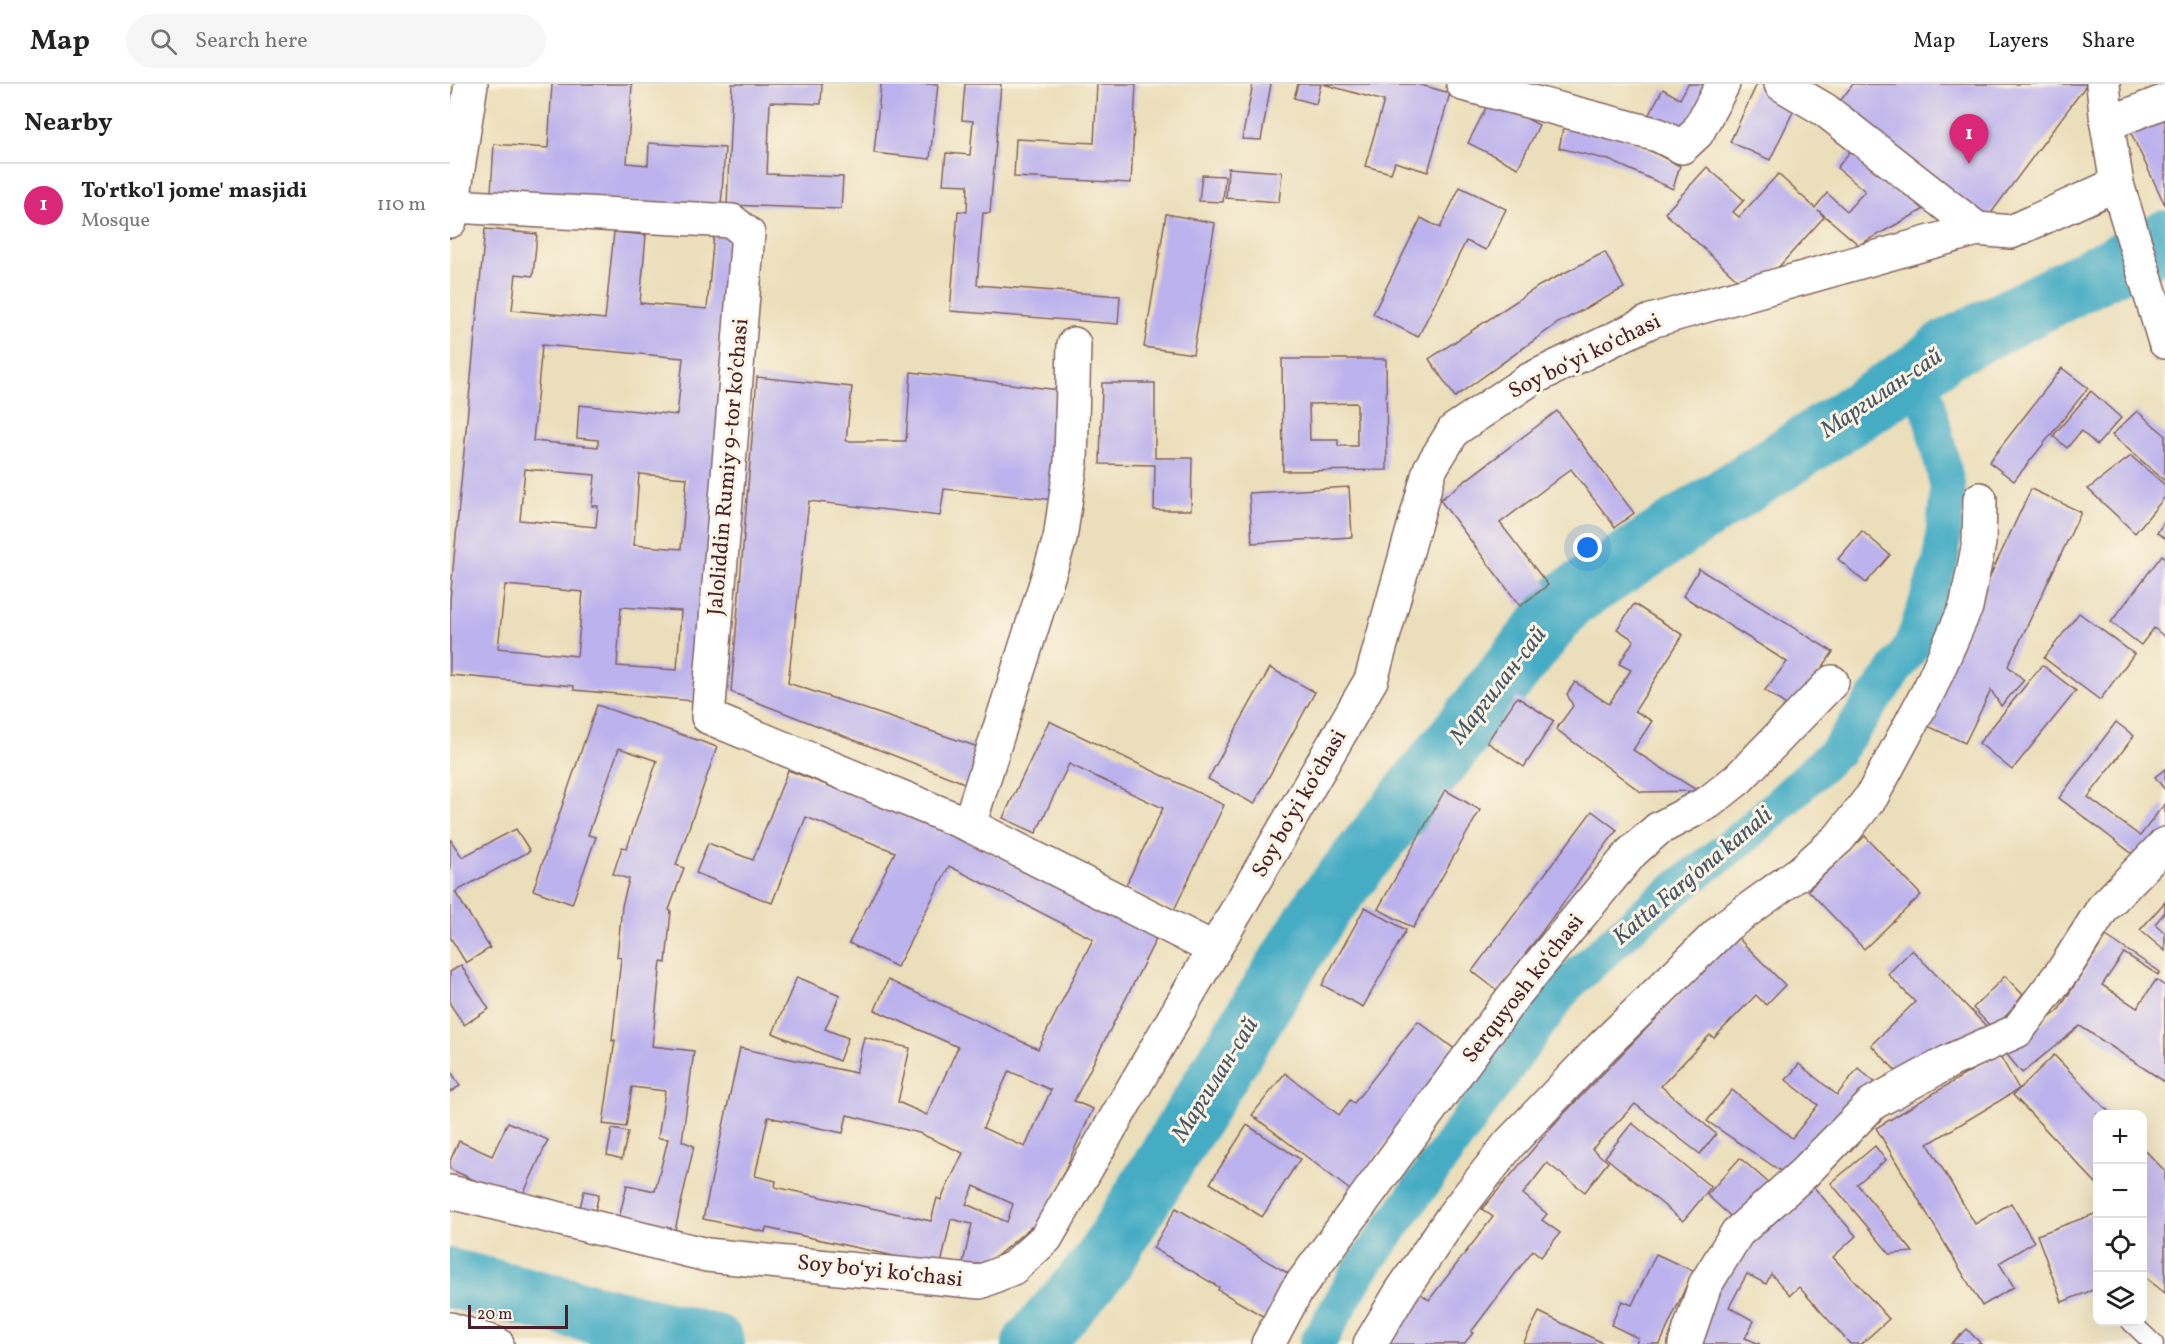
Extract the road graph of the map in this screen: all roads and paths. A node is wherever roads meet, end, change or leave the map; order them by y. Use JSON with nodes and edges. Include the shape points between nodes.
{"nodes":[{"id":1,"x":471,"y":84,"type":"edge"},
{"id":2,"x":1463,"y":84,"type":"edge"},
{"id":3,"x":1724,"y":84,"type":"edge"},
{"id":4,"x":1781,"y":84,"type":"edge"},
{"id":5,"x":2103,"y":84,"type":"edge"},
{"id":6,"x":2165,"y":100,"type":"edge"},
{"id":7,"x":2107,"y":124,"type":"junction"},
{"id":8,"x":457,"y":130,"type":"edge"},
{"id":9,"x":2117,"y":184,"type":"junction"},
{"id":10,"x":451,"y":213,"type":"edge"},
{"id":11,"x":1977,"y":229,"type":"junction"},
{"id":12,"x":2162,"y":319,"type":"edge"},
{"id":13,"x":1074,"y":344,"type":"dead end"},
{"id":14,"x":1980,"y":499,"type":"dead end"},
{"id":15,"x":1832,"y":682,"type":"dead end"},
{"id":16,"x":969,"y":825,"type":"junction"},
{"id":17,"x":2165,"y":844,"type":"edge"},
{"id":18,"x":1214,"y":949,"type":"junction"},
{"id":19,"x":450,"y":1192,"type":"edge"},
{"id":20,"x":2135,"y":1326,"type":"edge"},
{"id":21,"x":450,"y":1329,"type":"edge"},
{"id":22,"x":497,"y":1344,"type":"edge"},
{"id":23,"x":1268,"y":1344,"type":"edge"},
{"id":24,"x":1370,"y":1344,"type":"edge"},
{"id":25,"x":1685,"y":1344,"type":"edge"},
{"id":26,"x":2154,"y":1344,"type":"edge"}],
"edges":[{"from":1,"to":8,"type":"street","name":"Jaloliddin Rumiy 9-tor koʼchasi"},
{"from":2,"to":3,"type":"street","via":[[1658,135],[1682,147],[1697,133]]},
{"from":4,"to":11,"type":"street","via":[[1826,110]]},
{"from":5,"to":7,"type":"street"},
{"from":6,"to":7,"type":"street"},
{"from":7,"to":9,"type":"street"},
{"from":8,"to":10,"type":"street","name":"Jaloliddin Rumiy 9-tor koʼchasi"},
{"from":9,"to":11,"type":"street","name":"Soy boʻyi koʻchasi","via":[[2011,232]]},
{"from":9,"to":12,"type":"street"},
{"from":10,"to":16,"type":"street","name":"Jaloliddin Rumiy 9-tor koʼchasi","via":[[732,221],[748,234],[708,717]]},
{"from":11,"to":18,"type":"street","name":"Soy boʻyi koʻchasi","via":[[1652,321],[1529,380],[1454,430],[1430,469],[1371,680]]},
{"from":13,"to":16,"type":"street","via":[[1071,462],[1060,539]]},
{"from":14,"to":24,"type":"street","via":[[1979,543],[1965,607],[1930,688],[1872,796],[1839,838],[1802,871],[1727,925],[1509,1144],[1455,1213]]},
{"from":15,"to":23,"type":"street","name":"Serquyosh koʻchasi","via":[[1738,779],[1709,802],[1658,829],[1632,852],[1512,998],[1295,1293]]},
{"from":16,"to":18,"type":"street","name":"Jaloliddin Rumiy 9-tor koʼchasi"},
{"from":17,"to":25,"type":"street","via":[[2103,908],[2065,968],[2017,1031],[1952,1060],[1873,1103],[1737,1233],[1705,1285]]},
{"from":18,"to":19,"type":"street","name":"Soy boʻyi koʻchasi","via":[[1046,1238],[1013,1268],[980,1282],[707,1255]]},
{"from":20,"to":26,"type":"lane"},
{"from":21,"to":22,"type":"street"}]}
